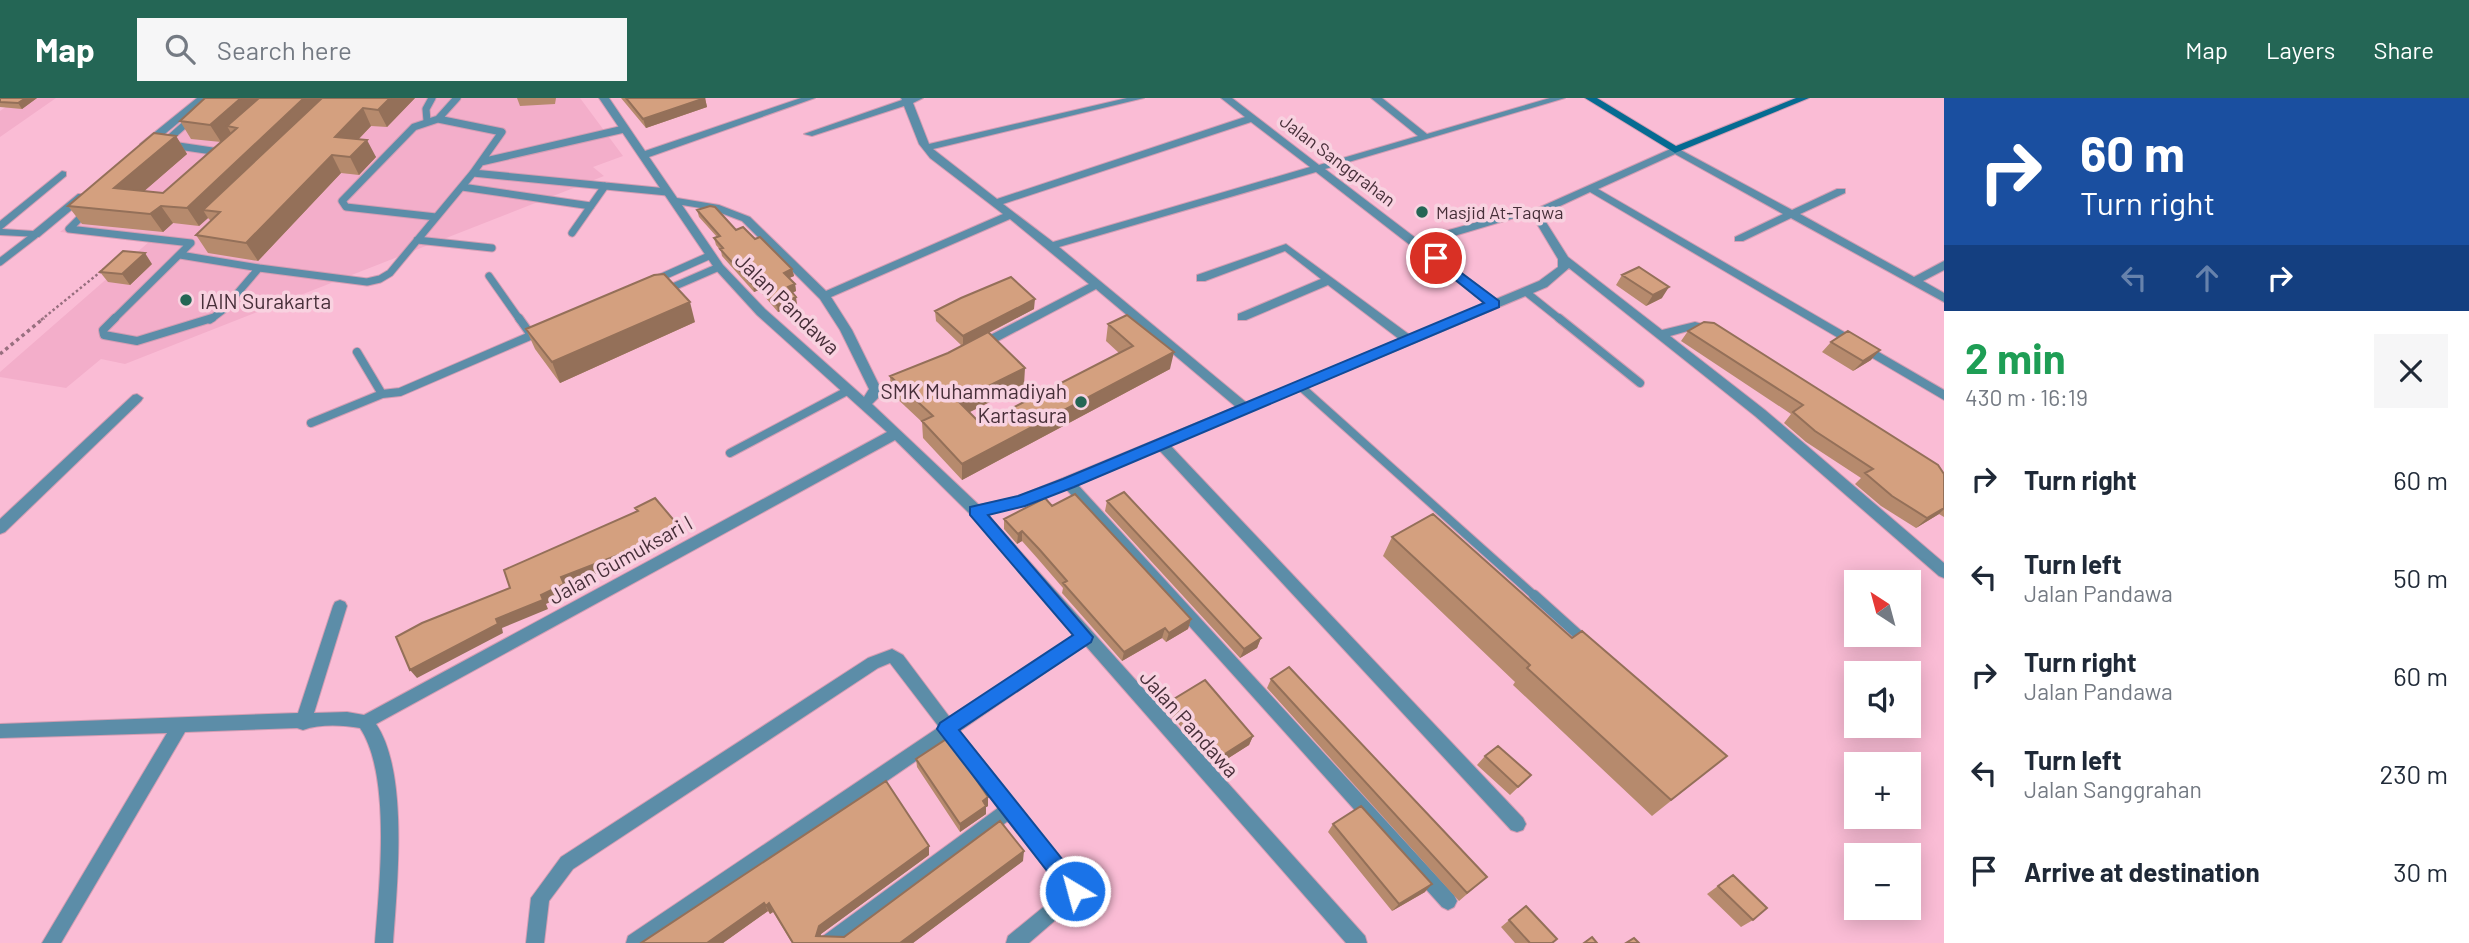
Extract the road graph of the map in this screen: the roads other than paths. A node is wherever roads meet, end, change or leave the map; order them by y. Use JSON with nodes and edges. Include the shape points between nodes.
{"nodes":[{"id":1,"x":203,"y":98,"type":"edge"},
{"id":2,"x":216,"y":98,"type":"edge"},
{"id":3,"x":432,"y":98,"type":"edge"},
{"id":4,"x":457,"y":98,"type":"edge"},
{"id":5,"x":604,"y":98,"type":"edge"},
{"id":6,"x":810,"y":98,"type":"edge"},
{"id":7,"x":1139,"y":98,"type":"edge"},
{"id":8,"x":1226,"y":98,"type":"edge"},
{"id":9,"x":1376,"y":98,"type":"edge"},
{"id":10,"x":1560,"y":98,"type":"edge"},
{"id":11,"x":1590,"y":98,"type":"edge"},
{"id":12,"x":1804,"y":98,"type":"edge"},
{"id":13,"x":910,"y":99,"type":"edge"},
{"id":14,"x":1253,"y":118,"type":"junction"},
{"id":15,"x":438,"y":119,"type":"junction"},
{"id":16,"x":427,"y":121,"type":"junction"},
{"id":17,"x":624,"y":129,"type":"junction"},
{"id":18,"x":809,"y":134,"type":"dead end"},
{"id":19,"x":1425,"y":137,"type":"junction"},
{"id":20,"x":229,"y":143,"type":"edge"},
{"id":21,"x":163,"y":144,"type":"junction"},
{"id":22,"x":927,"y":148,"type":"junction"},
{"id":23,"x":1675,"y":150,"type":"junction"},
{"id":24,"x":154,"y":152,"type":"edge"},
{"id":25,"x":219,"y":152,"type":"junction"},
{"id":26,"x":642,"y":156,"type":"junction"},
{"id":27,"x":129,"y":158,"type":"edge"},
{"id":28,"x":209,"y":161,"type":"edge"},
{"id":29,"x":481,"y":162,"type":"junction"},
{"id":30,"x":1320,"y":168,"type":"junction"},
{"id":31,"x":473,"y":173,"type":"junction"},
{"id":32,"x":62,"y":174,"type":"dead end"},
{"id":33,"x":605,"y":186,"type":"junction"},
{"id":34,"x":462,"y":187,"type":"junction"},
{"id":35,"x":1593,"y":190,"type":"junction"},
{"id":36,"x":1841,"y":191,"type":"dead end"},
{"id":37,"x":87,"y":192,"type":"edge"},
{"id":38,"x":670,"y":196,"type":"junction"},
{"id":39,"x":995,"y":203,"type":"junction"},
{"id":40,"x":591,"y":206,"type":"junction"},
{"id":41,"x":88,"y":211,"type":"edge"},
{"id":42,"x":1540,"y":211,"type":"junction"},
{"id":43,"x":1011,"y":215,"type":"junction"},
{"id":44,"x":1789,"y":215,"type":"junction"},
{"id":45,"x":436,"y":217,"type":"junction"},
{"id":46,"x":0,"y":226,"type":"edge"},
{"id":47,"x":0,"y":232,"type":"edge"},
{"id":48,"x":572,"y":233,"type":"dead end"},
{"id":49,"x":200,"y":234,"type":"edge"},
{"id":50,"x":35,"y":235,"type":"junction"},
{"id":51,"x":1739,"y":239,"type":"dead end"},
{"id":52,"x":417,"y":240,"type":"junction"},
{"id":53,"x":191,"y":243,"type":"junction"},
{"id":54,"x":1417,"y":243,"type":"junction"},
{"id":55,"x":1051,"y":246,"type":"junction"},
{"id":56,"x":492,"y":248,"type":"dead end"},
{"id":57,"x":180,"y":255,"type":"junction"},
{"id":58,"x":1564,"y":259,"type":"junction"},
{"id":59,"x":715,"y":261,"type":"junction"},
{"id":60,"x":0,"y":262,"type":"edge"},
{"id":61,"x":1944,"y":265,"type":"edge"},
{"id":62,"x":260,"y":268,"type":"junction"},
{"id":63,"x":489,"y":276,"type":"dead end"},
{"id":64,"x":1201,"y":278,"type":"dead end"},
{"id":65,"x":1329,"y":280,"type":"junction"},
{"id":66,"x":651,"y":282,"type":"edge"},
{"id":67,"x":1913,"y":282,"type":"junction"},
{"id":68,"x":1097,"y":284,"type":"junction"},
{"id":69,"x":664,"y":290,"type":"edge"},
{"id":70,"x":1526,"y":292,"type":"junction"},
{"id":71,"x":824,"y":296,"type":"junction"},
{"id":72,"x":1944,"y":298,"type":"edge"},
{"id":73,"x":1494,"y":304,"type":"junction"},
{"id":74,"x":1241,"y":317,"type":"dead end"},
{"id":75,"x":543,"y":330,"type":"edge"},
{"id":76,"x":1663,"y":334,"type":"junction"},
{"id":77,"x":531,"y":335,"type":"junction"},
{"id":78,"x":1721,"y":335,"type":"edge"},
{"id":79,"x":1408,"y":340,"type":"junction"},
{"id":80,"x":357,"y":352,"type":"dead end"},
{"id":81,"x":967,"y":352,"type":"edge"},
{"id":82,"x":1640,"y":383,"type":"dead end"},
{"id":83,"x":1300,"y":386,"type":"junction"},
{"id":84,"x":849,"y":390,"type":"junction"},
{"id":85,"x":382,"y":394,"type":"junction"},
{"id":86,"x":1944,"y":396,"type":"edge"},
{"id":87,"x":137,"y":398,"type":"dead end"},
{"id":88,"x":864,"y":404,"type":"junction"},
{"id":89,"x":1245,"y":408,"type":"junction"},
{"id":90,"x":311,"y":422,"type":"dead end"},
{"id":91,"x":896,"y":433,"type":"junction"},
{"id":92,"x":1161,"y":444,"type":"junction"},
{"id":93,"x":730,"y":453,"type":"dead end"},
{"id":94,"x":1068,"y":483,"type":"junction"},
{"id":95,"x":976,"y":511,"type":"junction"},
{"id":96,"x":0,"y":528,"type":"edge"},
{"id":97,"x":1944,"y":572,"type":"edge"},
{"id":98,"x":340,"y":606,"type":"dead end"},
{"id":99,"x":1085,"y":637,"type":"junction"},
{"id":100,"x":1590,"y":646,"type":"edge"},
{"id":101,"x":365,"y":722,"type":"junction"},
{"id":102,"x":303,"y":723,"type":"junction"},
{"id":103,"x":179,"y":727,"type":"junction"},
{"id":104,"x":946,"y":729,"type":"junction"},
{"id":105,"x":0,"y":731,"type":"edge"},
{"id":106,"x":1010,"y":810,"type":"junction"},
{"id":107,"x":1517,"y":824,"type":"dead end"},
{"id":108,"x":1448,"y":901,"type":"dead end"},
{"id":109,"x":1356,"y":941,"type":"edge"},
{"id":110,"x":51,"y":943,"type":"edge"},
{"id":111,"x":384,"y":943,"type":"edge"},
{"id":112,"x":535,"y":943,"type":"edge"},
{"id":113,"x":635,"y":943,"type":"edge"},
{"id":114,"x":830,"y":943,"type":"edge"},
{"id":115,"x":1015,"y":943,"type":"edge"}],
"edges":[{"from":1,"to":27,"type":"street"},
{"from":2,"to":21,"type":"lane"},
{"from":3,"to":16,"type":"lane","via":[[426,109]]},
{"from":4,"to":15,"type":"lane"},
{"from":5,"to":17,"type":"street","name":"Jalan Pandawa"},
{"from":6,"to":26,"type":"street"},
{"from":7,"to":22,"type":"street"},
{"from":8,"to":14,"type":"street","name":"Jalan Sanggrahan"},
{"from":9,"to":19,"type":"street"},
{"from":10,"to":19,"type":"street"},
{"from":11,"to":23,"type":"main road"},
{"from":12,"to":23,"type":"main road"},
{"from":13,"to":18,"type":"street"},
{"from":13,"to":22,"type":"street"},
{"from":14,"to":30,"type":"street","name":"Jalan Sanggrahan"},
{"from":14,"to":39,"type":"street"},
{"from":15,"to":16,"type":"lane"},
{"from":15,"to":29,"type":"lane","via":[[501,130]]},
{"from":16,"to":45,"type":"lane","via":[[414,127],[342,201],[346,207],[364,211]]},
{"from":17,"to":26,"type":"street","name":"Jalan Pandawa"},
{"from":17,"to":29,"type":"lane"},
{"from":19,"to":30,"type":"street"},
{"from":20,"to":25,"type":"lane"},
{"from":21,"to":24,"type":"lane"},
{"from":21,"to":25,"type":"lane"},
{"from":22,"to":39,"type":"street"},
{"from":23,"to":35,"type":"street"},
{"from":23,"to":44,"type":"street"},
{"from":25,"to":28,"type":"lane"},
{"from":26,"to":38,"type":"street","name":"Jalan Pandawa"},
{"from":29,"to":31,"type":"lane"},
{"from":30,"to":54,"type":"street","name":"Jalan Sanggrahan"},
{"from":30,"to":55,"type":"street"},
{"from":31,"to":33,"type":"lane"},
{"from":31,"to":34,"type":"lane"},
{"from":32,"to":46,"type":"street"},
{"from":33,"to":38,"type":"lane"},
{"from":33,"to":40,"type":"lane"},
{"from":34,"to":40,"type":"lane"},
{"from":34,"to":45,"type":"lane"},
{"from":35,"to":42,"type":"street"},
{"from":35,"to":86,"type":"street"},
{"from":36,"to":44,"type":"street"},
{"from":37,"to":50,"type":"street"},
{"from":38,"to":59,"type":"street","name":"Jalan Pandawa"},
{"from":38,"to":71,"type":"street","via":[[746,219]]},
{"from":39,"to":43,"type":"street"},
{"from":40,"to":48,"type":"lane"},
{"from":41,"to":53,"type":"lane","via":[[68,228]]},
{"from":42,"to":54,"type":"street"},
{"from":42,"to":58,"type":"street","via":[[1539,219]]},
{"from":43,"to":55,"type":"street"},
{"from":43,"to":71,"type":"street"},
{"from":44,"to":51,"type":"street"},
{"from":44,"to":67,"type":"street"},
{"from":45,"to":52,"type":"lane"},
{"from":47,"to":50,"type":"street"},
{"from":49,"to":53,"type":"lane"},
{"from":50,"to":60,"type":"lane"},
{"from":52,"to":56,"type":"lane"},
{"from":52,"to":62,"type":"lane","via":[[390,273],[374,282]]},
{"from":53,"to":57,"type":"lane"},
{"from":54,"to":73,"type":"street","name":"Jalan Sanggrahan"},
{"from":55,"to":68,"type":"street"},
{"from":57,"to":62,"type":"lane"},
{"from":57,"to":62,"type":"lane","via":[[103,330],[104,335],[137,341],[207,321],[223,310]]},
{"from":58,"to":70,"type":"street","via":[[1557,275]]},
{"from":58,"to":76,"type":"street"},
{"from":59,"to":66,"type":"lane"},
{"from":59,"to":69,"type":"lane"},
{"from":59,"to":84,"type":"street","name":"Jalan Pandawa","via":[[761,312]]},
{"from":61,"to":67,"type":"street"},
{"from":63,"to":77,"type":"lane"},
{"from":64,"to":65,"type":"street","via":[[1283,247]]},
{"from":65,"to":74,"type":"street"},
{"from":65,"to":79,"type":"street"},
{"from":67,"to":72,"type":"street"},
{"from":68,"to":81,"type":"street"},
{"from":68,"to":89,"type":"street"},
{"from":70,"to":73,"type":"street"},
{"from":70,"to":82,"type":"lane"},
{"from":71,"to":88,"type":"street","via":[[873,382],[874,395]]},
{"from":73,"to":79,"type":"street"},
{"from":75,"to":77,"type":"lane"},
{"from":76,"to":78,"type":"street","via":[[1700,325]]},
{"from":76,"to":97,"type":"street"},
{"from":77,"to":85,"type":"lane","via":[[421,384]]},
{"from":79,"to":83,"type":"street"},
{"from":80,"to":85,"type":"lane"},
{"from":83,"to":89,"type":"street"},
{"from":83,"to":100,"type":"lane"},
{"from":84,"to":88,"type":"street","name":"Jalan Pandawa"},
{"from":84,"to":93,"type":"lane"},
{"from":85,"to":90,"type":"lane"},
{"from":87,"to":96,"type":"street"},
{"from":88,"to":91,"type":"street","name":"Jalan Pandawa"},
{"from":89,"to":92,"type":"street"},
{"from":91,"to":95,"type":"street","name":"Jalan Pandawa"},
{"from":91,"to":101,"type":"street","name":"Jalan Gumuksari I"},
{"from":92,"to":94,"type":"street"},
{"from":92,"to":107,"type":"street"},
{"from":94,"to":95,"type":"street","via":[[1020,502]]},
{"from":94,"to":108,"type":"street"},
{"from":95,"to":99,"type":"street","name":"Jalan Pandawa"},
{"from":98,"to":102,"type":"street"},
{"from":99,"to":104,"type":"street"},
{"from":99,"to":109,"type":"street","name":"Jalan Pandawa"},
{"from":101,"to":102,"type":"street"},
{"from":101,"to":111,"type":"street","via":[[376,738],[385,781],[389,868]]},
{"from":102,"to":103,"type":"street"},
{"from":103,"to":105,"type":"street"},
{"from":103,"to":110,"type":"street"},
{"from":104,"to":106,"type":"street"},
{"from":104,"to":112,"type":"street","via":[[897,658],[883,657],[568,863],[540,898]]},
{"from":104,"to":113,"type":"street"},
{"from":106,"to":114,"type":"street"},
{"from":106,"to":115,"type":"street","via":[[1075,892]]}]}
